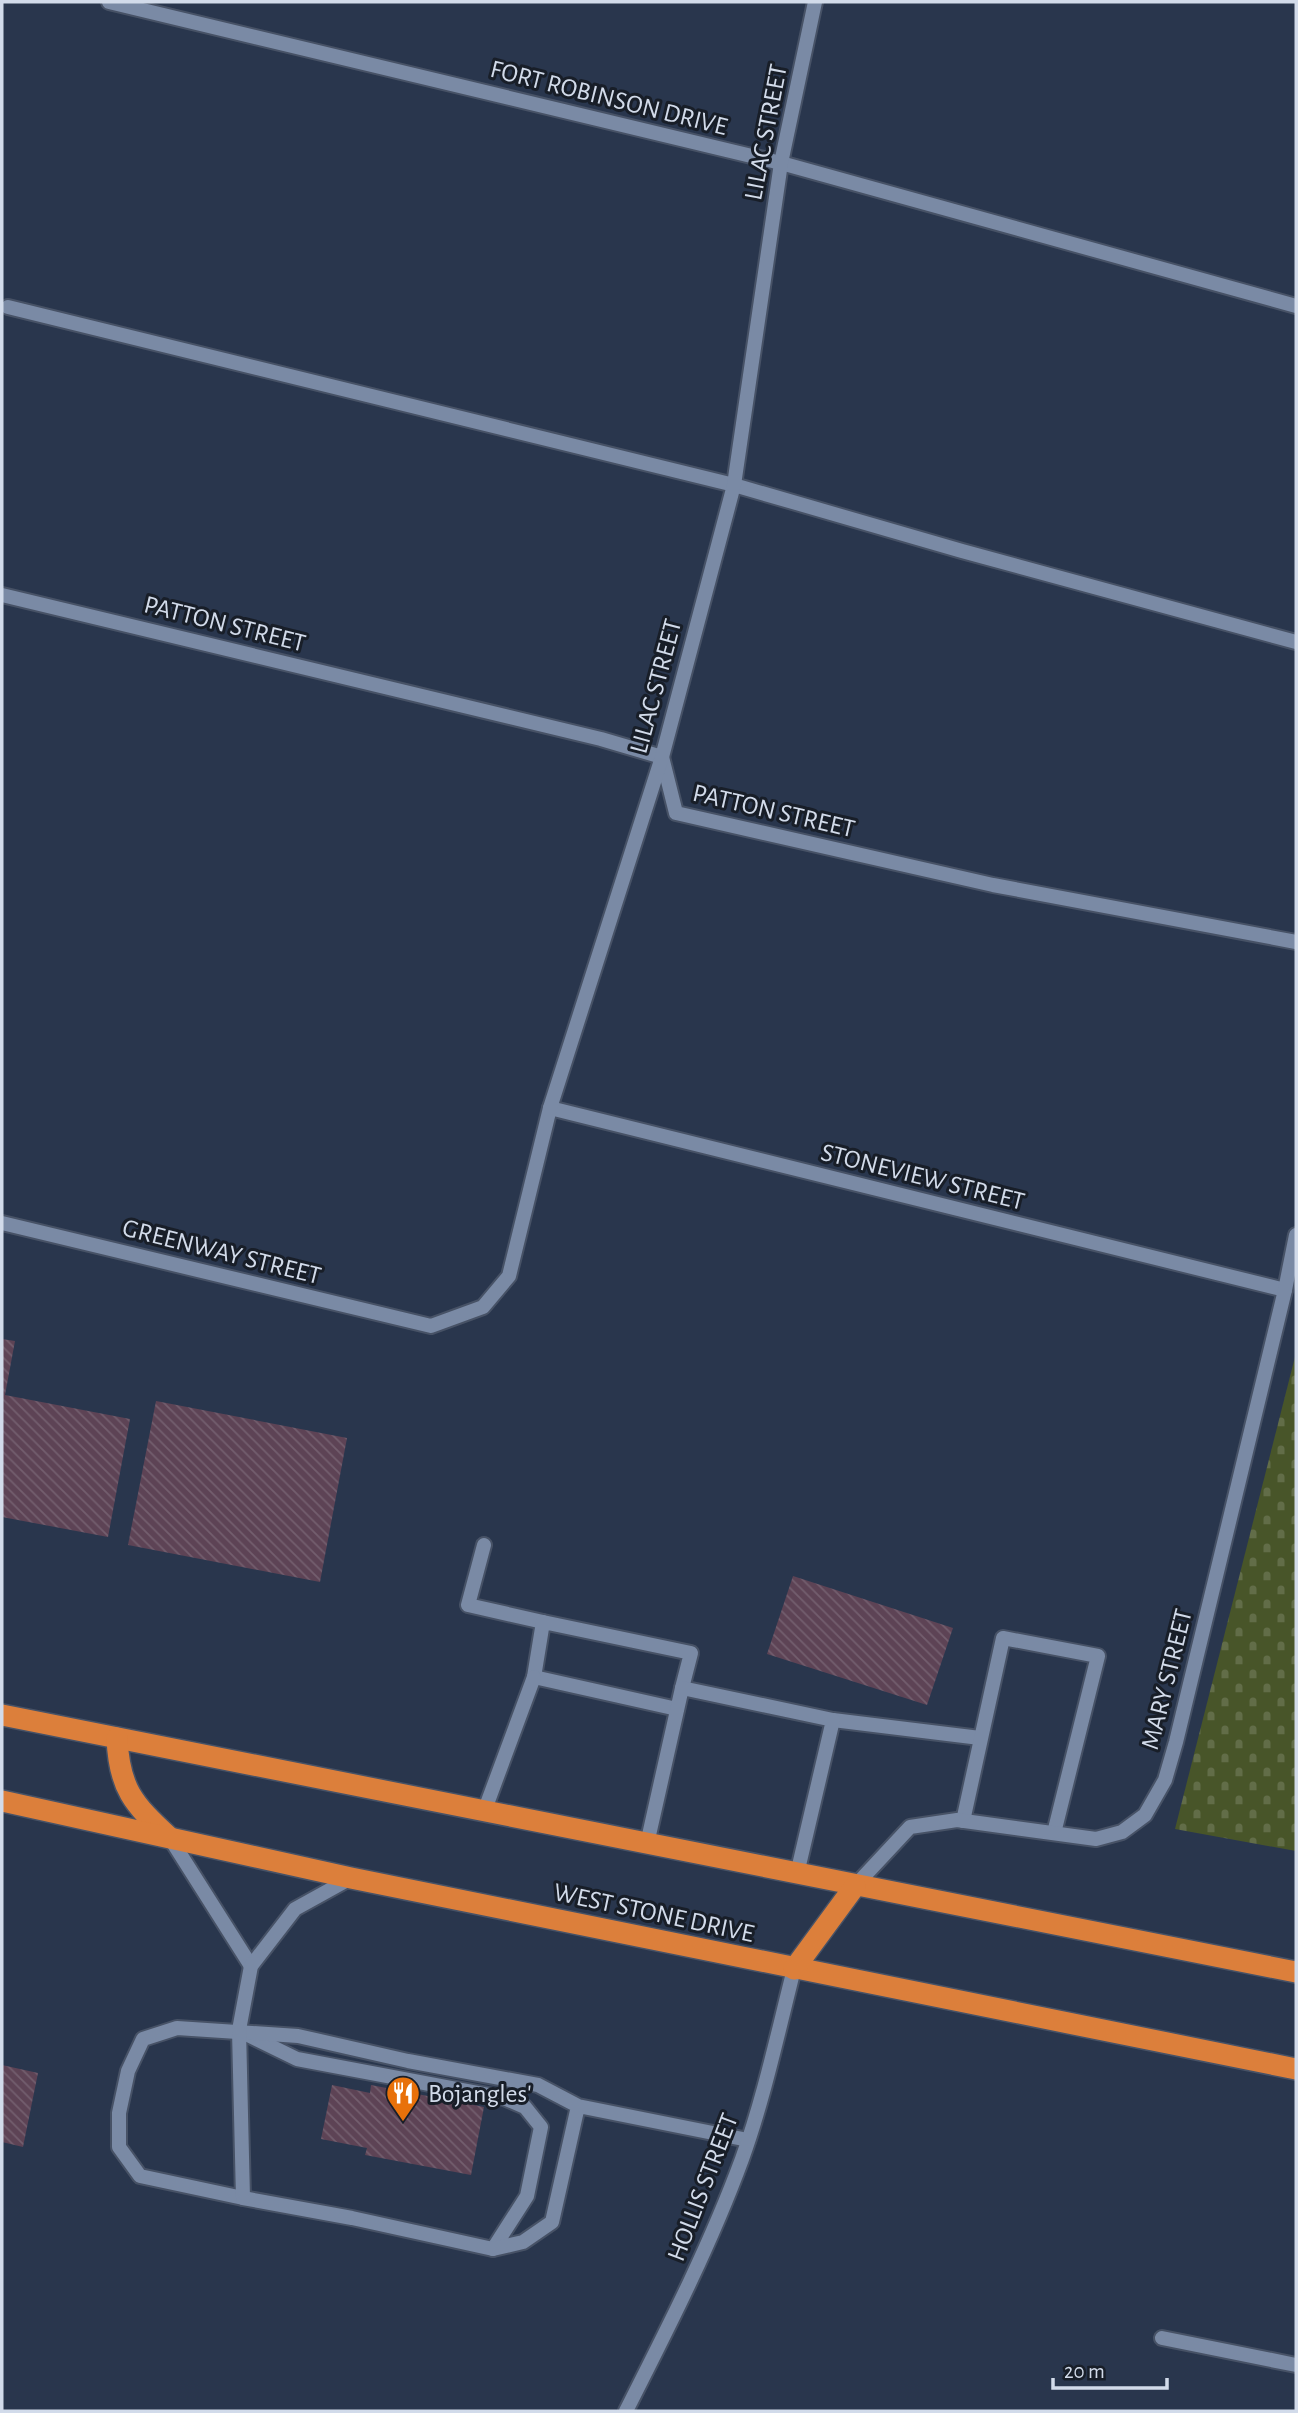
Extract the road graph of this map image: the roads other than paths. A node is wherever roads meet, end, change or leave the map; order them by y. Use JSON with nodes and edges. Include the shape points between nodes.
{"nodes":[{"id":1,"x":110,"y":2,"type":"edge"},
{"id":2,"x":815,"y":2,"type":"edge"},
{"id":3,"x":781,"y":163,"type":"junction"},
{"id":4,"x":1296,"y":306,"type":"edge"},
{"id":5,"x":8,"y":307,"type":"dead end"},
{"id":6,"x":734,"y":485,"type":"junction"},
{"id":7,"x":2,"y":595,"type":"edge"},
{"id":8,"x":1296,"y":642,"type":"edge"},
{"id":9,"x":662,"y":757,"type":"junction"},
{"id":10,"x":1296,"y":942,"type":"edge"},
{"id":11,"x":550,"y":1108,"type":"junction"},
{"id":12,"x":2,"y":1223,"type":"edge"},
{"id":13,"x":1296,"y":1236,"type":"edge"},
{"id":14,"x":1285,"y":1290,"type":"junction"},
{"id":15,"x":431,"y":1326,"type":"joint"},
{"id":16,"x":484,"y":1545,"type":"dead end"},
{"id":17,"x":543,"y":1622,"type":"junction"},
{"id":18,"x":534,"y":1677,"type":"junction"},
{"id":19,"x":682,"y":1688,"type":"junction"},
{"id":20,"x":677,"y":1709,"type":"junction"},
{"id":21,"x":2,"y":1716,"type":"edge"},
{"id":22,"x":833,"y":1720,"type":"junction"},
{"id":23,"x":117,"y":1738,"type":"junction"},
{"id":24,"x":980,"y":1738,"type":"junction"},
{"id":25,"x":2,"y":1801,"type":"edge"},
{"id":26,"x":484,"y":1811,"type":"junction"},
{"id":27,"x":963,"y":1821,"type":"junction"},
{"id":28,"x":1054,"y":1833,"type":"junction"},
{"id":29,"x":170,"y":1838,"type":"junction"},
{"id":30,"x":647,"y":1844,"type":"junction"},
{"id":31,"x":797,"y":1874,"type":"junction"},
{"id":32,"x":351,"y":1878,"type":"junction"},
{"id":33,"x":855,"y":1885,"type":"junction"},
{"id":34,"x":251,"y":1966,"type":"junction"},
{"id":35,"x":794,"y":1969,"type":"junction"},
{"id":36,"x":1296,"y":1972,"type":"edge"},
{"id":37,"x":239,"y":2031,"type":"junction"},
{"id":38,"x":1296,"y":2069,"type":"edge"},
{"id":39,"x":578,"y":2106,"type":"junction"},
{"id":40,"x":748,"y":2140,"type":"junction"},
{"id":41,"x":243,"y":2198,"type":"junction"},
{"id":42,"x":493,"y":2249,"type":"junction"},
{"id":43,"x":1162,"y":2338,"type":"dead end"},
{"id":44,"x":1296,"y":2365,"type":"edge"},
{"id":45,"x":626,"y":2411,"type":"edge"}],
"edges":[{"from":1,"to":3,"type":"street","name":"FORT ROBINSON DRIVE"},
{"from":2,"to":3,"type":"street","name":"LILAC STREET"},
{"from":3,"to":4,"type":"street","name":"FORT ROBINSON DRIVE"},
{"from":3,"to":6,"type":"street","name":"LILAC STREET"},
{"from":5,"to":6,"type":"street"},
{"from":6,"to":8,"type":"street"},
{"from":6,"to":9,"type":"street","name":"LILAC STREET"},
{"from":7,"to":9,"type":"street","name":"PATTON STREET"},
{"from":9,"to":10,"type":"street","name":"PATTON STREET","via":[[676,813],[993,885]]},
{"from":9,"to":11,"type":"street","name":"LILAC STREET"},
{"from":11,"to":14,"type":"street","name":"STONEVIEW STREET"},
{"from":11,"to":15,"type":"street","name":"LILAC STREET","via":[[509,1276],[483,1307]]},
{"from":12,"to":15,"type":"street","name":"GREENWAY STREET"},
{"from":13,"to":14,"type":"street","name":"MARY STREET"},
{"from":14,"to":28,"type":"street","name":"MARY STREET","via":[[1165,1780],[1145,1815],[1122,1832],[1096,1839]]},
{"from":16,"to":17,"type":"street","via":[[468,1605]]},
{"from":17,"to":18,"type":"street"},
{"from":17,"to":19,"type":"street","via":[[691,1653]]},
{"from":18,"to":20,"type":"street"},
{"from":18,"to":26,"type":"street"},
{"from":19,"to":20,"type":"street"},
{"from":19,"to":22,"type":"street"},
{"from":20,"to":30,"type":"street"},
{"from":21,"to":23,"type":"highway"},
{"from":22,"to":24,"type":"street"},
{"from":22,"to":31,"type":"street"},
{"from":23,"to":26,"type":"highway"},
{"from":23,"to":29,"type":"highway","via":[[126,1790]]},
{"from":24,"to":27,"type":"street"},
{"from":24,"to":28,"type":"street","via":[[1003,1638],[1098,1656]]},
{"from":25,"to":29,"type":"highway","name":"WEST STONE DRIVE"},
{"from":26,"to":30,"type":"highway"},
{"from":27,"to":28,"type":"street","name":"MARY STREET"},
{"from":27,"to":33,"type":"street","name":"MARY STREET","via":[[910,1827]]},
{"from":29,"to":32,"type":"highway","name":"WEST STONE DRIVE"},
{"from":29,"to":34,"type":"street"},
{"from":30,"to":31,"type":"highway"},
{"from":31,"to":33,"type":"highway"},
{"from":32,"to":34,"type":"street","via":[[295,1909]]},
{"from":32,"to":35,"type":"highway","name":"WEST STONE DRIVE"},
{"from":33,"to":35,"type":"highway"},
{"from":33,"to":36,"type":"highway"},
{"from":34,"to":37,"type":"street"},
{"from":35,"to":38,"type":"highway","name":"WEST STONE DRIVE"},
{"from":35,"to":40,"type":"street","name":"HOLLIS STREET"},
{"from":37,"to":39,"type":"street","via":[[298,2036],[538,2085]]},
{"from":37,"to":41,"type":"street"},
{"from":37,"to":41,"type":"street","via":[[177,2028],[143,2039],[128,2071],[119,2113],[119,2147],[140,2176]]},
{"from":37,"to":42,"type":"street","via":[[297,2059],[505,2098],[525,2107],[541,2127],[527,2196]]},
{"from":39,"to":40,"type":"street"},
{"from":39,"to":42,"type":"street","via":[[552,2221],[523,2242]]},
{"from":40,"to":45,"type":"street","name":"HOLLIS STREET","via":[[697,2270]]},
{"from":41,"to":42,"type":"street"},
{"from":43,"to":44,"type":"street"}]}
